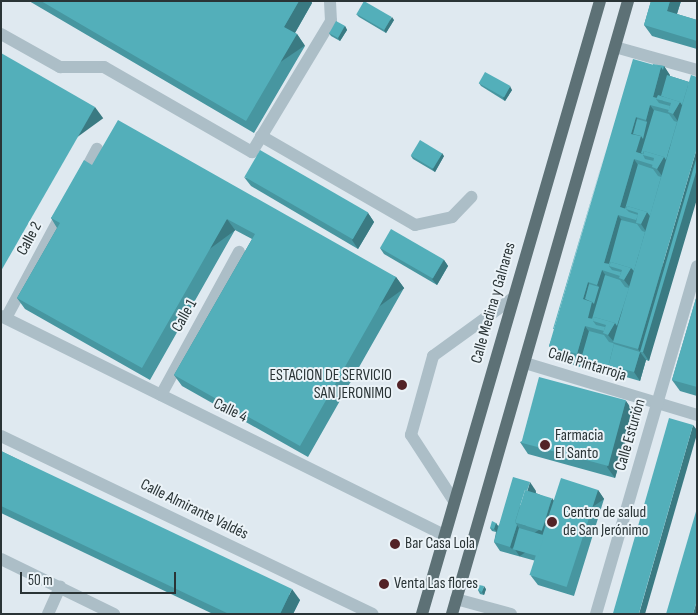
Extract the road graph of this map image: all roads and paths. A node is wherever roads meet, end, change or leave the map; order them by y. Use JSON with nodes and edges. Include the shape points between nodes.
{"nodes":[{"id":1,"x":331,"y":1,"type":"edge"},
{"id":2,"x":600,"y":1,"type":"edge"},
{"id":3,"x":628,"y":1,"type":"edge"},
{"id":4,"x":1,"y":34,"type":"edge"},
{"id":5,"x":615,"y":47,"type":"junction"},
{"id":6,"x":697,"y":70,"type":"edge"},
{"id":7,"x":262,"y":136,"type":"junction"},
{"id":8,"x":97,"y":149,"type":"dead end"},
{"id":9,"x":471,"y":197,"type":"dead end"},
{"id":10,"x":239,"y":252,"type":"dead end"},
{"id":11,"x":697,"y":266,"type":"edge"},
{"id":12,"x":512,"y":298,"type":"junction"},
{"id":13,"x":3,"y":317,"type":"edge"},
{"id":14,"x":525,"y":363,"type":"junction"},
{"id":15,"x":161,"y":395,"type":"junction"},
{"id":16,"x":657,"y":404,"type":"junction"},
{"id":17,"x":697,"y":415,"type":"edge"},
{"id":18,"x":1,"y":436,"type":"edge"},
{"id":19,"x":454,"y":501,"type":"junction"},
{"id":20,"x":444,"y":535,"type":"junction"},
{"id":21,"x":1,"y":558,"type":"edge"},
{"id":22,"x":60,"y":588,"type":"junction"},
{"id":23,"x":456,"y":599,"type":"junction"},
{"id":24,"x":48,"y":614,"type":"edge"},
{"id":25,"x":114,"y":614,"type":"edge"},
{"id":26,"x":373,"y":614,"type":"edge"},
{"id":27,"x":422,"y":614,"type":"edge"},
{"id":28,"x":452,"y":614,"type":"edge"},
{"id":29,"x":511,"y":614,"type":"edge"},
{"id":30,"x":596,"y":614,"type":"edge"}],
"edges":[{"from":1,"to":7,"type":"street","via":[[331,21]]},
{"from":2,"to":12,"type":"main road","name":"Calle Medina y Galnares"},
{"from":3,"to":5,"type":"main road"},
{"from":4,"to":7,"type":"street","via":[[60,67],[104,67],[252,152]]},
{"from":5,"to":6,"type":"street"},
{"from":5,"to":14,"type":"main road"},
{"from":7,"to":9,"type":"street","via":[[415,225],[452,217]]},
{"from":8,"to":13,"type":"street","name":"Calle 2"},
{"from":10,"to":15,"type":"street","name":"Calle 1"},
{"from":11,"to":16,"type":"street","name":"Calle Esturión"},
{"from":12,"to":19,"type":"main road","name":"Calle Medina y Galnares"},
{"from":12,"to":19,"type":"street","via":[[433,356],[410,435]]},
{"from":13,"to":15,"type":"street","name":"Calle 4"},
{"from":14,"to":16,"type":"street","name":"Calle Pintarroja"},
{"from":14,"to":23,"type":"main road"},
{"from":15,"to":20,"type":"street","name":"Calle 4"},
{"from":16,"to":17,"type":"street","name":"Calle Pintarroja"},
{"from":16,"to":30,"type":"street","name":"Calle Esturión"},
{"from":18,"to":26,"type":"street","name":"Calle Almirante Valdés"},
{"from":19,"to":20,"type":"main road","name":"Calle Medina y Galnares"},
{"from":20,"to":27,"type":"main road","name":"Calle Medina y Galnares"},
{"from":21,"to":22,"type":"street"},
{"from":22,"to":24,"type":"street"},
{"from":22,"to":25,"type":"street"},
{"from":23,"to":28,"type":"main road"},
{"from":23,"to":29,"type":"street"}]}
